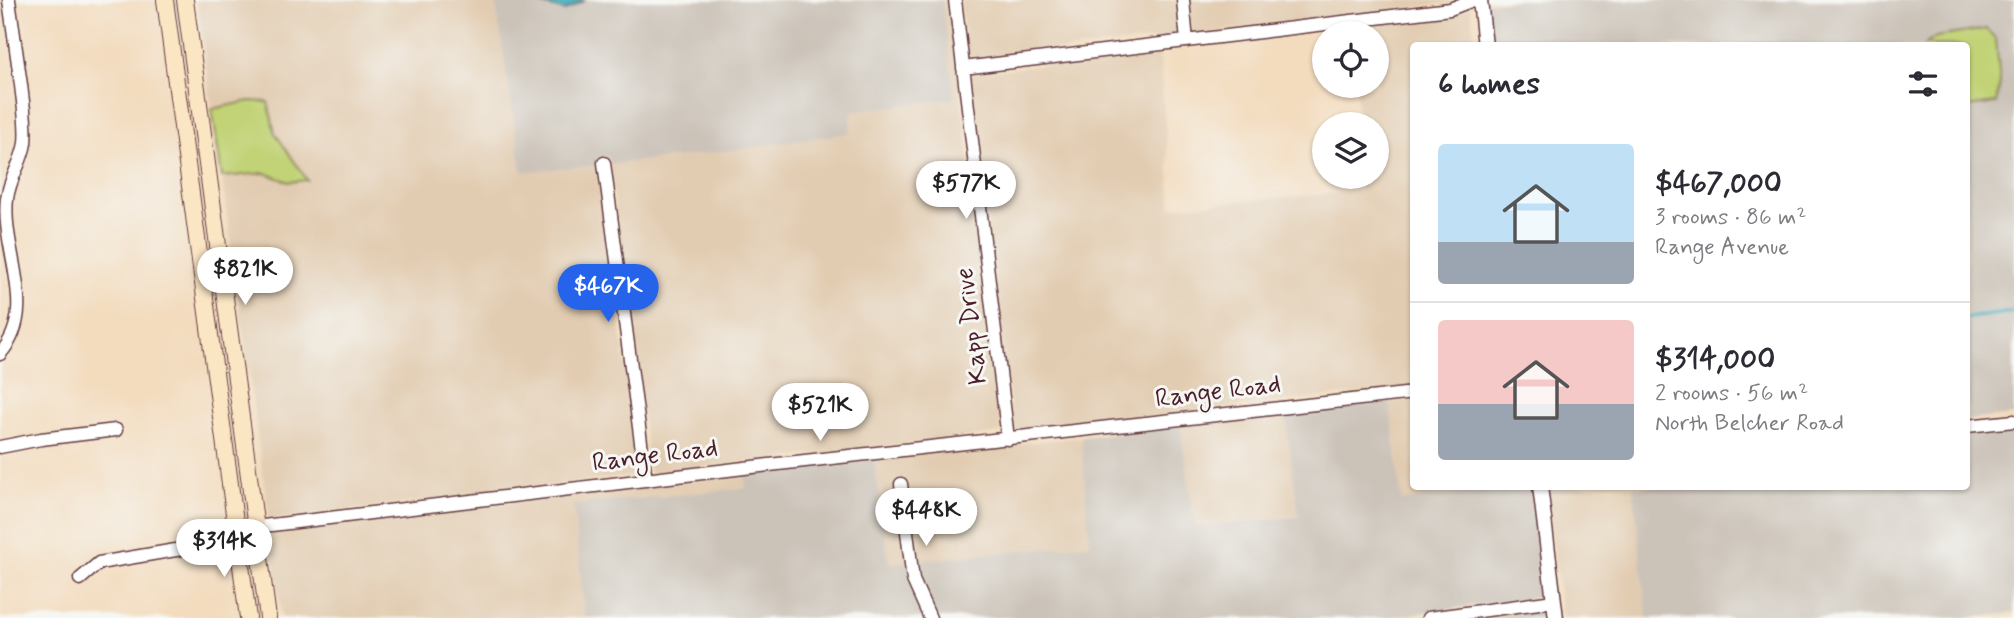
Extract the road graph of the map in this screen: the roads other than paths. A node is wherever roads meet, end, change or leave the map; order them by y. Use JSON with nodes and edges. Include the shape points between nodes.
{"nodes":[{"id":1,"x":9,"y":0,"type":"edge"},
{"id":2,"x":165,"y":0,"type":"edge"},
{"id":3,"x":185,"y":0,"type":"edge"},
{"id":4,"x":955,"y":0,"type":"edge"},
{"id":5,"x":1182,"y":0,"type":"edge"},
{"id":6,"x":1474,"y":0,"type":"edge"},
{"id":7,"x":1480,"y":0,"type":"edge"},
{"id":8,"x":1187,"y":41,"type":"junction"},
{"id":9,"x":1485,"y":42,"type":"edge"},
{"id":10,"x":964,"y":68,"type":"junction"},
{"id":11,"x":604,"y":163,"type":"dead end"},
{"id":12,"x":0,"y":354,"type":"edge"},
{"id":13,"x":1410,"y":393,"type":"edge"},
{"id":14,"x":2014,"y":421,"type":"edge"},
{"id":15,"x":1970,"y":426,"type":"edge"},
{"id":16,"x":116,"y":430,"type":"dead end"},
{"id":17,"x":1009,"y":439,"type":"junction"},
{"id":18,"x":0,"y":447,"type":"edge"},
{"id":19,"x":646,"y":480,"type":"junction"},
{"id":20,"x":901,"y":484,"type":"dead end"},
{"id":21,"x":1540,"y":490,"type":"edge"},
{"id":22,"x":255,"y":527,"type":"junction"},
{"id":23,"x":236,"y":535,"type":"junction"},
{"id":24,"x":80,"y":579,"type":"dead end"},
{"id":25,"x":1554,"y":601,"type":"junction"},
{"id":26,"x":248,"y":618,"type":"edge"},
{"id":27,"x":268,"y":618,"type":"edge"},
{"id":28,"x":930,"y":618,"type":"edge"},
{"id":29,"x":1427,"y":618,"type":"edge"},
{"id":30,"x":1556,"y":618,"type":"edge"}],
"edges":[{"from":1,"to":12,"type":"street","via":[[25,144],[6,200],[19,312]]},
{"from":2,"to":23,"type":"main road"},
{"from":3,"to":22,"type":"main road"},
{"from":4,"to":10,"type":"street","name":"Kapp Drive"},
{"from":5,"to":8,"type":"street"},
{"from":6,"to":8,"type":"street","via":[[1450,9]]},
{"from":7,"to":9,"type":"street"},
{"from":8,"to":10,"type":"street"},
{"from":10,"to":17,"type":"street","name":"Kapp Drive"},
{"from":11,"to":19,"type":"street"},
{"from":13,"to":17,"type":"street","name":"Range Road"},
{"from":14,"to":15,"type":"street"},
{"from":16,"to":18,"type":"street"},
{"from":17,"to":19,"type":"street","name":"Range Road"},
{"from":19,"to":22,"type":"street","name":"Range Road"},
{"from":20,"to":28,"type":"street","via":[[914,580]]},
{"from":21,"to":25,"type":"street"},
{"from":22,"to":23,"type":"street","name":"Range Road"},
{"from":22,"to":27,"type":"main road"},
{"from":23,"to":24,"type":"street","name":"Range Road","via":[[229,541],[99,563]]},
{"from":23,"to":26,"type":"main road"},
{"from":25,"to":29,"type":"street"},
{"from":25,"to":30,"type":"street"}]}
